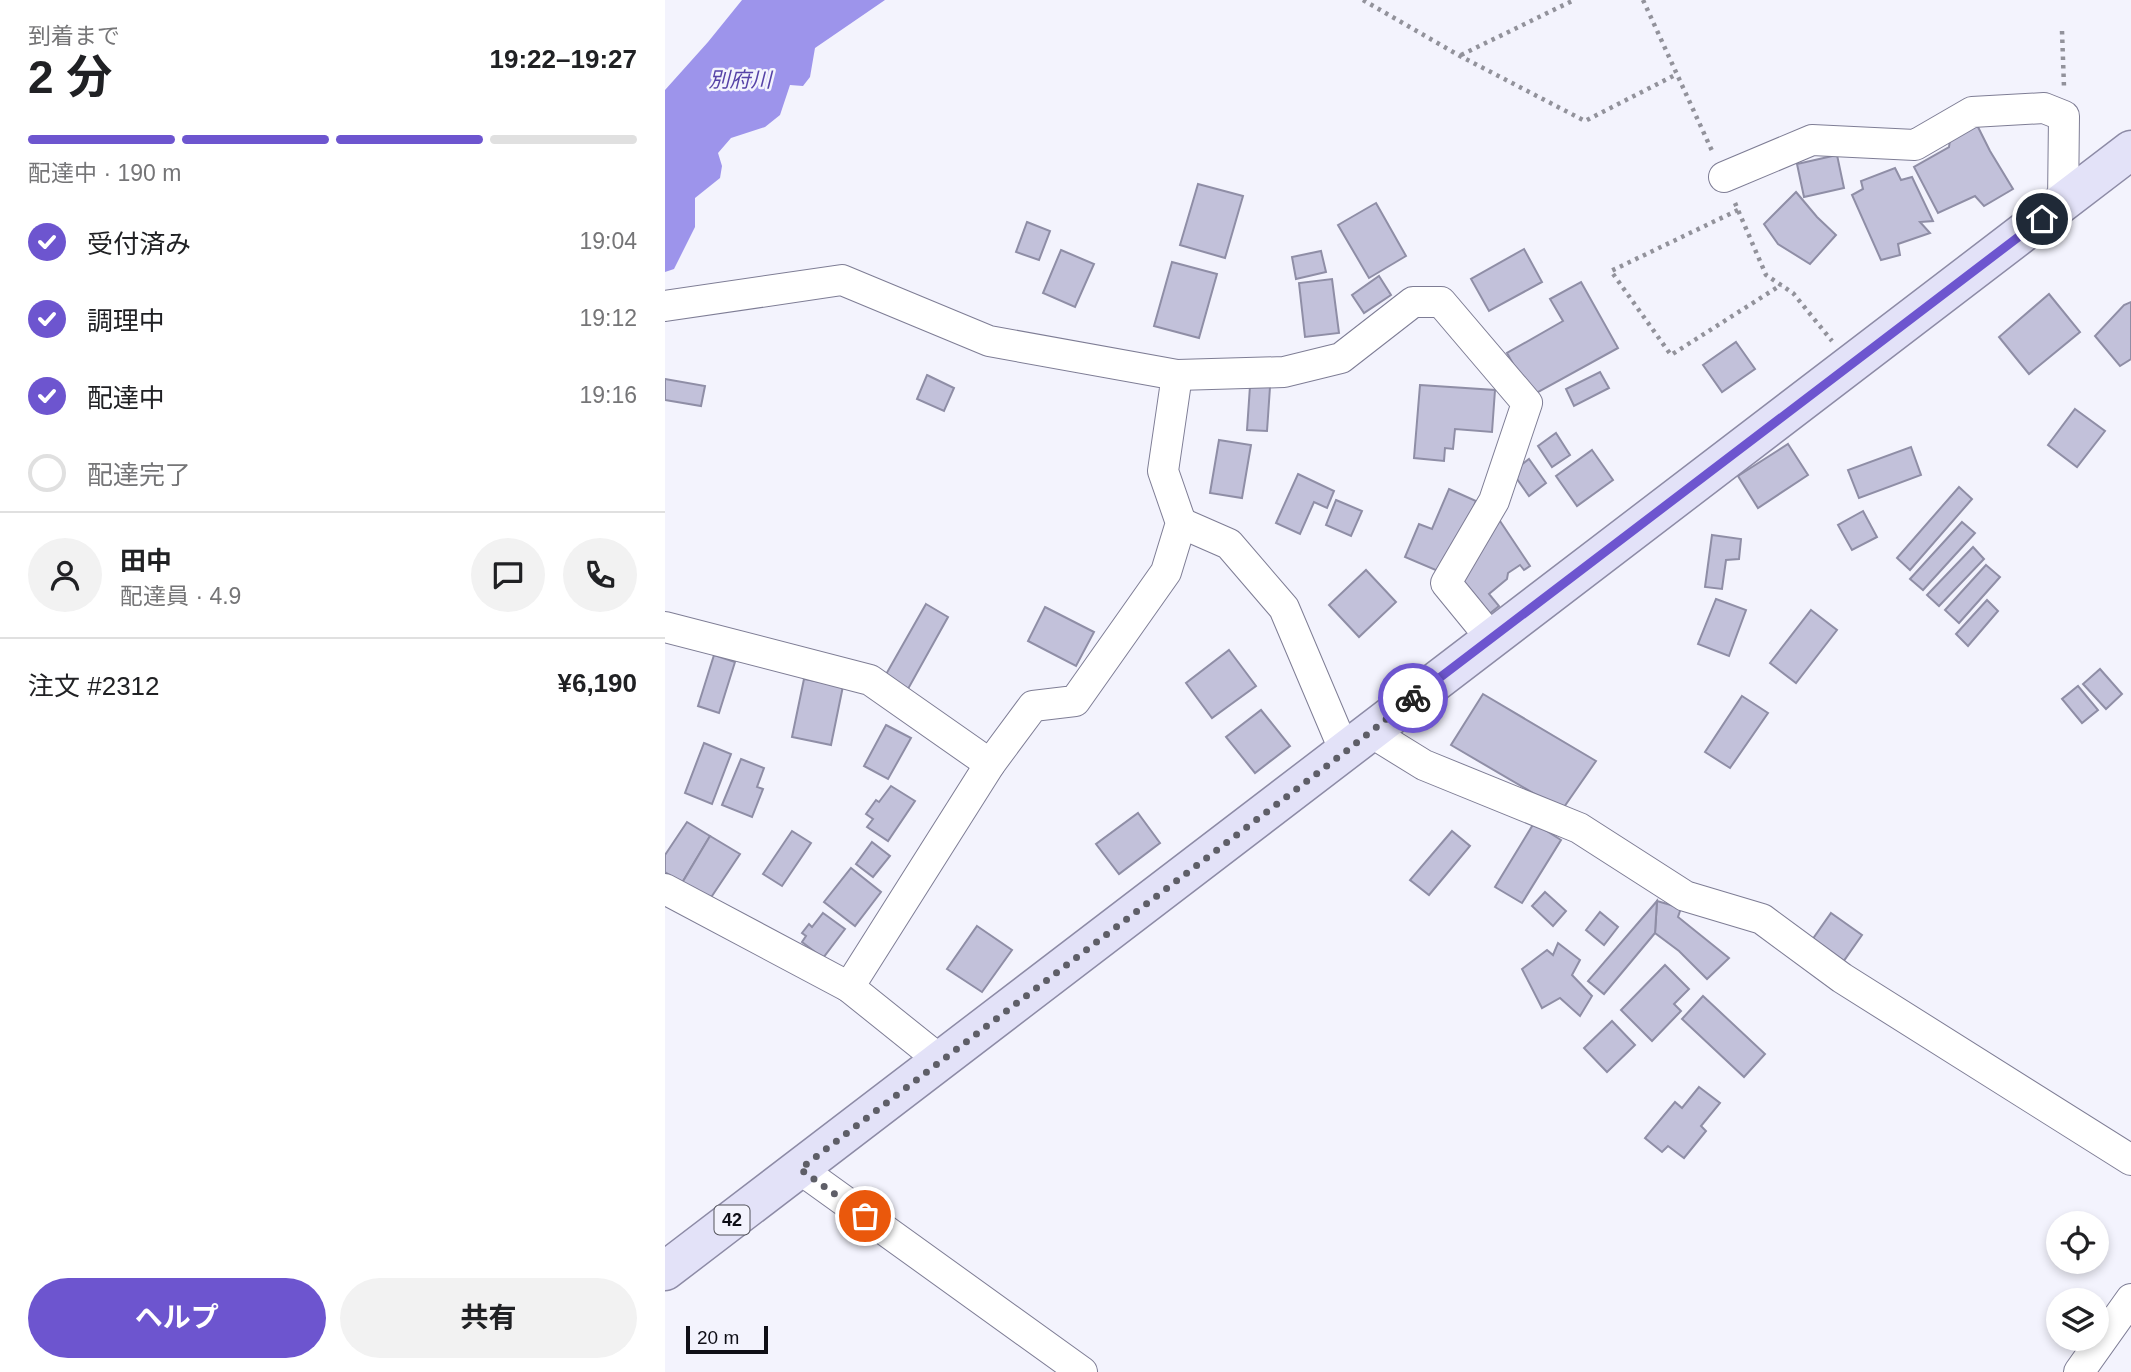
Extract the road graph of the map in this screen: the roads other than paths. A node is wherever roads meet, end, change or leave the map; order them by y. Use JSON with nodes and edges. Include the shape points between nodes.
{"nodes":[{"id":1,"x":2127,"y":158,"type":"edge"},
{"id":2,"x":1724,"y":177,"type":"dead end"},
{"id":3,"x":2063,"y":203,"type":"junction"},
{"id":4,"x":665,"y":306,"type":"edge"},
{"id":5,"x":1177,"y":375,"type":"junction"},
{"id":6,"x":1181,"y":523,"type":"junction"},
{"id":7,"x":665,"y":627,"type":"edge"},
{"id":8,"x":1491,"y":638,"type":"junction"},
{"id":9,"x":1357,"y":741,"type":"junction"},
{"id":10,"x":990,"y":764,"type":"junction"},
{"id":11,"x":665,"y":889,"type":"edge"},
{"id":12,"x":849,"y":987,"type":"junction"},
{"id":13,"x":940,"y":1060,"type":"junction"},
{"id":14,"x":2131,"y":1160,"type":"edge"},
{"id":15,"x":800,"y":1169,"type":"junction"},
{"id":16,"x":665,"y":1270,"type":"edge"},
{"id":17,"x":2131,"y":1299,"type":"edge"},
{"id":18,"x":1082,"y":1372,"type":"edge"},
{"id":19,"x":2079,"y":1372,"type":"edge"}],
"edges":[{"from":1,"to":3,"type":"main road","number":"42"},
{"from":2,"to":3,"type":"street","via":[[1812,140],[1915,145],[1972,112],[2045,108],[2064,116]]},
{"from":3,"to":8,"type":"main road","number":"42"},
{"from":4,"to":5,"type":"street","via":[[842,280],[989,341]]},
{"from":5,"to":6,"type":"street","via":[[1163,471]]},
{"from":5,"to":8,"type":"street","via":[[1284,373],[1341,358],[1413,302],[1441,302],[1527,403],[1494,501],[1446,583]]},
{"from":6,"to":9,"type":"street","via":[[1229,544],[1284,608]]},
{"from":6,"to":10,"type":"street","via":[[1166,572],[1075,701],[1033,706]]},
{"from":7,"to":10,"type":"street","via":[[870,680]]},
{"from":8,"to":9,"type":"main road","number":"42"},
{"from":9,"to":13,"type":"main road","number":"42"},
{"from":9,"to":14,"type":"street","via":[[1579,828],[1685,896],[1762,919],[1842,978]]},
{"from":10,"to":12,"type":"street"},
{"from":11,"to":12,"type":"street"},
{"from":12,"to":13,"type":"street"},
{"from":13,"to":15,"type":"main road","number":"42"},
{"from":15,"to":16,"type":"main road","number":"42"},
{"from":15,"to":18,"type":"street"},
{"from":17,"to":19,"type":"street"}]}
